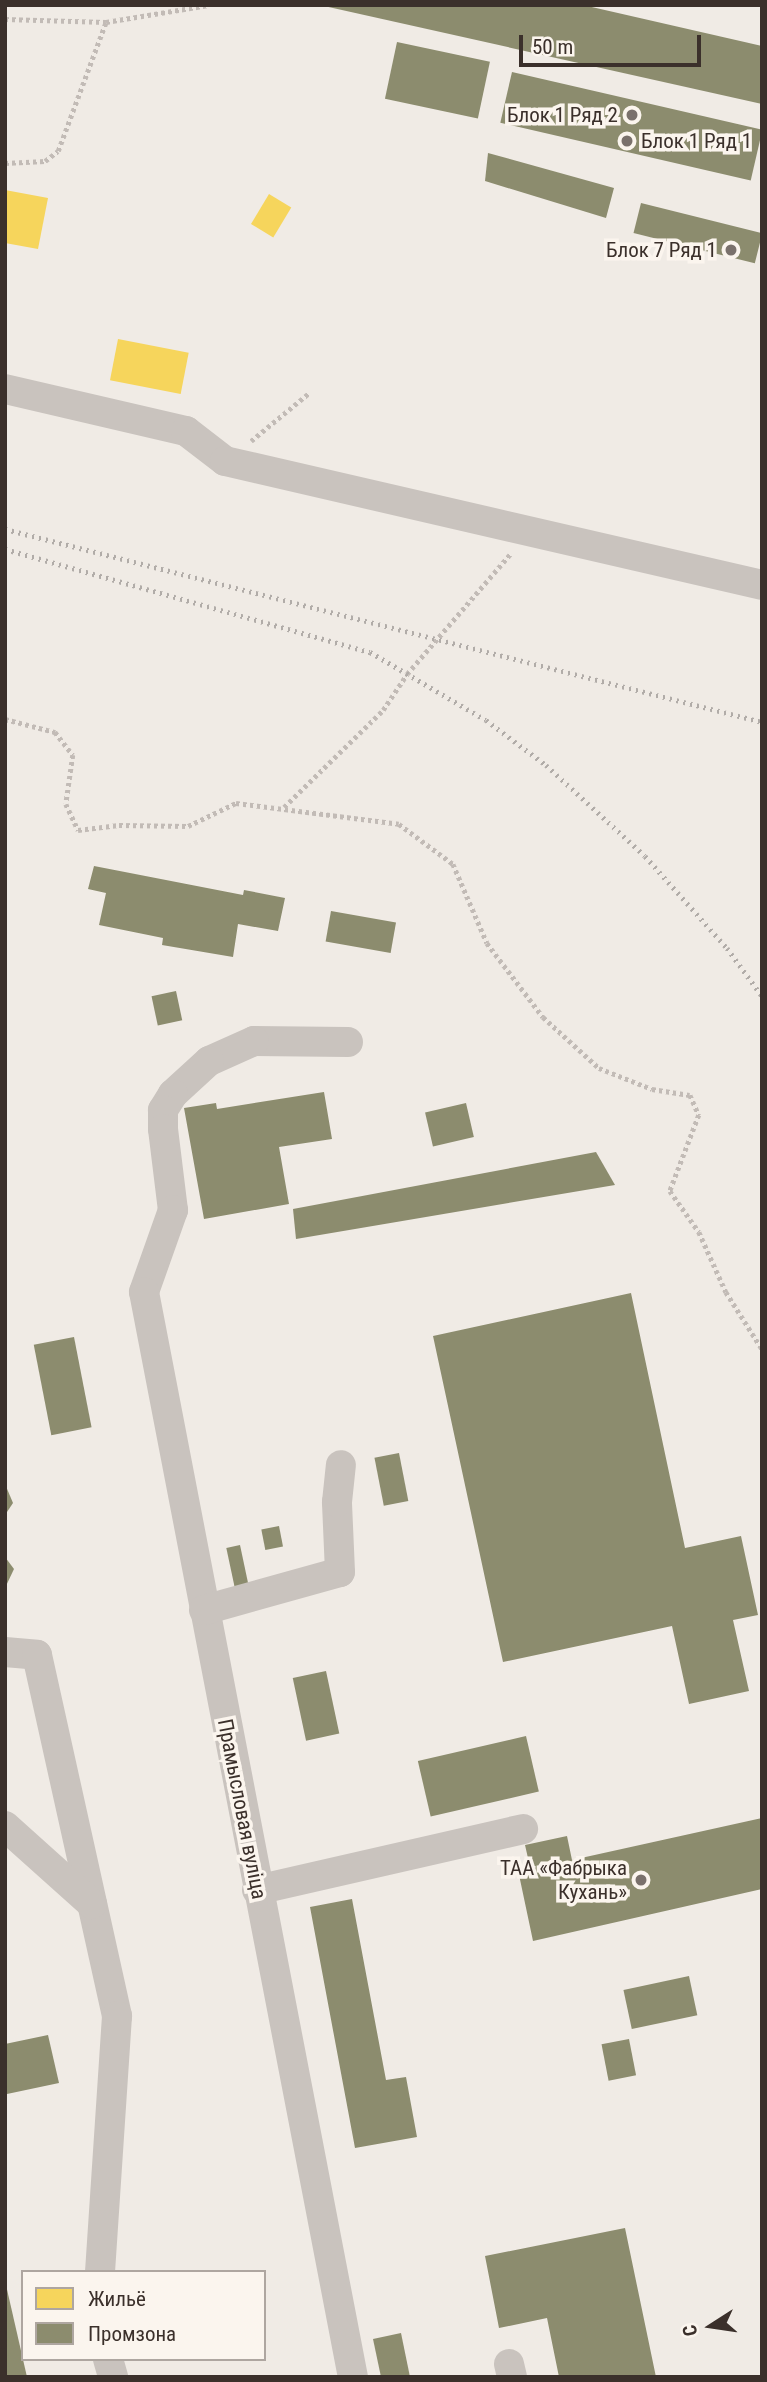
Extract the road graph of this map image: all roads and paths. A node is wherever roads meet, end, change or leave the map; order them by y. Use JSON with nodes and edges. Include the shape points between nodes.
{"nodes":[{"id":1,"x":209,"y":5,"type":"edge"},
{"id":2,"x":5,"y":19,"type":"edge"},
{"id":3,"x":106,"y":22,"type":"junction"},
{"id":4,"x":5,"y":163,"type":"edge"},
{"id":5,"x":5,"y":389,"type":"edge"},
{"id":6,"x":309,"y":393,"type":"dead end"},
{"id":7,"x":225,"y":461,"type":"junction"},
{"id":8,"x":530,"y":533,"type":"junction"},
{"id":9,"x":762,"y":585,"type":"edge"},
{"id":10,"x":5,"y":719,"type":"edge"},
{"id":11,"x":284,"y":808,"type":"junction"},
{"id":12,"x":348,"y":1042,"type":"dead end"},
{"id":13,"x":762,"y":1349,"type":"edge"},
{"id":14,"x":341,"y":1465,"type":"dead end"},
{"id":15,"x":204,"y":1610,"type":"junction"},
{"id":16,"x":5,"y":1651,"type":"edge"},
{"id":17,"x":5,"y":1826,"type":"edge"},
{"id":18,"x":523,"y":1829,"type":"dead end"},
{"id":19,"x":257,"y":1890,"type":"junction"},
{"id":20,"x":92,"y":1904,"type":"junction"},
{"id":21,"x":100,"y":2270,"type":"edge"},
{"id":22,"x":353,"y":2377,"type":"edge"}],
"edges":[{"from":1,"to":3,"type":"path"},
{"from":2,"to":3,"type":"path"},
{"from":3,"to":4,"type":"path","via":[[58,151],[45,161]]},
{"from":5,"to":7,"type":"street","via":[[186,431]]},
{"from":6,"to":7,"type":"path"},
{"from":7,"to":8,"type":"street"},
{"from":8,"to":9,"type":"street"},
{"from":8,"to":11,"type":"path","via":[[407,674],[383,710]]},
{"from":10,"to":11,"type":"path","via":[[55,732],[73,755],[66,804],[78,830],[119,825],[188,826],[236,803]]},
{"from":11,"to":13,"type":"path","via":[[399,824],[453,864],[487,943],[543,1017],[599,1068],[652,1089],[691,1095],[699,1115],[670,1191],[699,1232],[726,1292]]},
{"from":12,"to":15,"type":"street","name":"Прамысловая вуліца","via":[[254,1041],[209,1061],[173,1094],[163,1110],[173,1210],[144,1292]]},
{"from":14,"to":15,"type":"street","via":[[337,1502],[340,1572]]},
{"from":15,"to":19,"type":"street","name":"Прамысловая вуліца"},
{"from":16,"to":20,"type":"street","via":[[37,1655]]},
{"from":17,"to":20,"type":"street"},
{"from":18,"to":19,"type":"street"},
{"from":19,"to":22,"type":"street","name":"Прамысловая вуліца"},
{"from":20,"to":21,"type":"street","via":[[117,2016]]}]}
